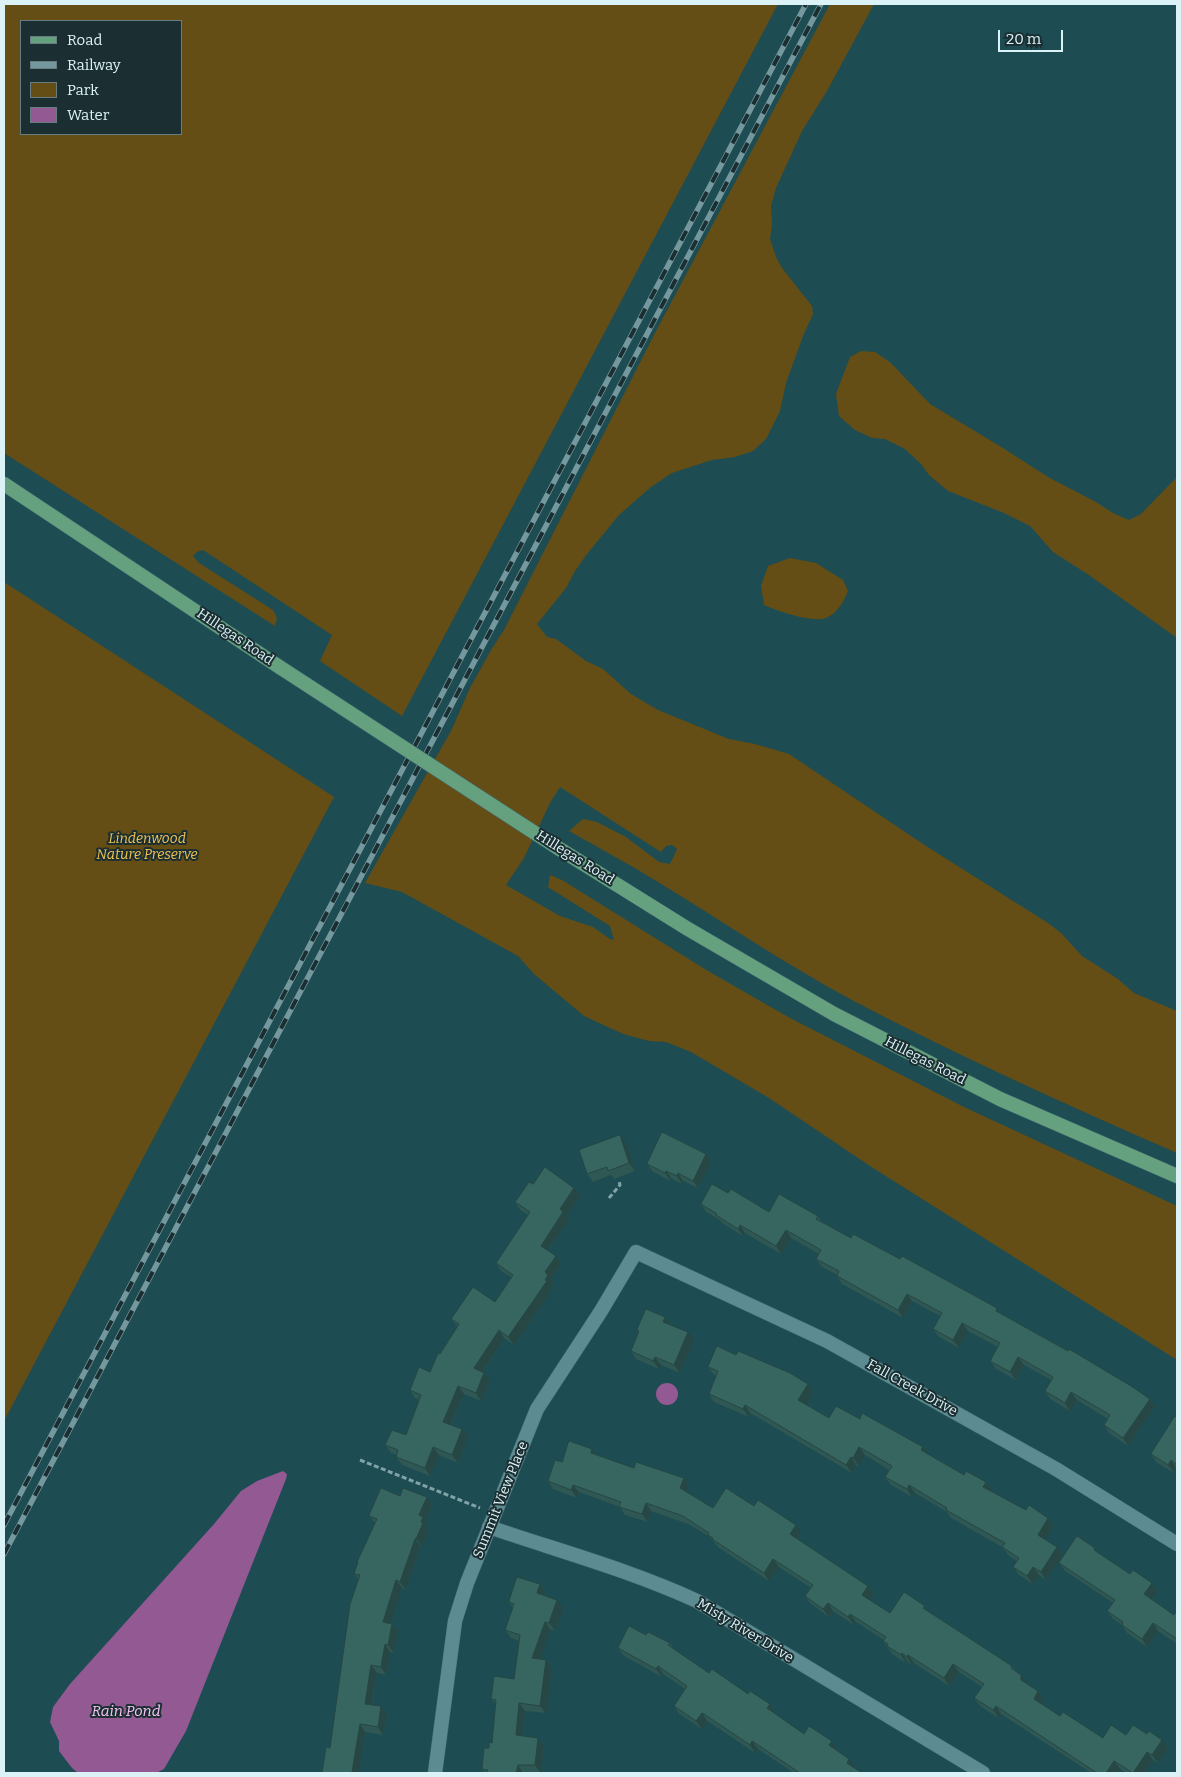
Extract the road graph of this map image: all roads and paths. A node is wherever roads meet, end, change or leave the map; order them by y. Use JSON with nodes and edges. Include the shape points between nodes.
{"nodes":[{"id":1,"x":4,"y":484,"type":"edge"},
{"id":2,"x":1177,"y":1176,"type":"edge"},
{"id":3,"x":619,"y":1181,"type":"dead end"},
{"id":4,"x":609,"y":1198,"type":"dead end"},
{"id":5,"x":636,"y":1252,"type":"joint"},
{"id":6,"x":360,"y":1460,"type":"dead end"},
{"id":7,"x":483,"y":1509,"type":"dead end"},
{"id":8,"x":490,"y":1526,"type":"junction"},
{"id":9,"x":1177,"y":1544,"type":"edge"},
{"id":10,"x":434,"y":1773,"type":"edge"},
{"id":11,"x":983,"y":1773,"type":"edge"}],
"edges":[{"from":1,"to":2,"type":"main road","name":"Hillegas Road","bridge":true,"via":[[281,668],[688,929],[834,1014],[1000,1099]]},
{"from":3,"to":4,"type":"path","via":[[620,1185]]},
{"from":5,"to":8,"type":"street","name":"Summit View Place","via":[[538,1409]]},
{"from":5,"to":9,"type":"street","name":"Fall Creek Drive","via":[[823,1339],[1056,1469]]},
{"from":6,"to":7,"type":"path"},
{"from":8,"to":10,"type":"street","name":"Summit View Place","via":[[455,1622]]},
{"from":8,"to":11,"type":"street","name":"Misty River Drive","via":[[626,1571],[697,1601]]}]}
